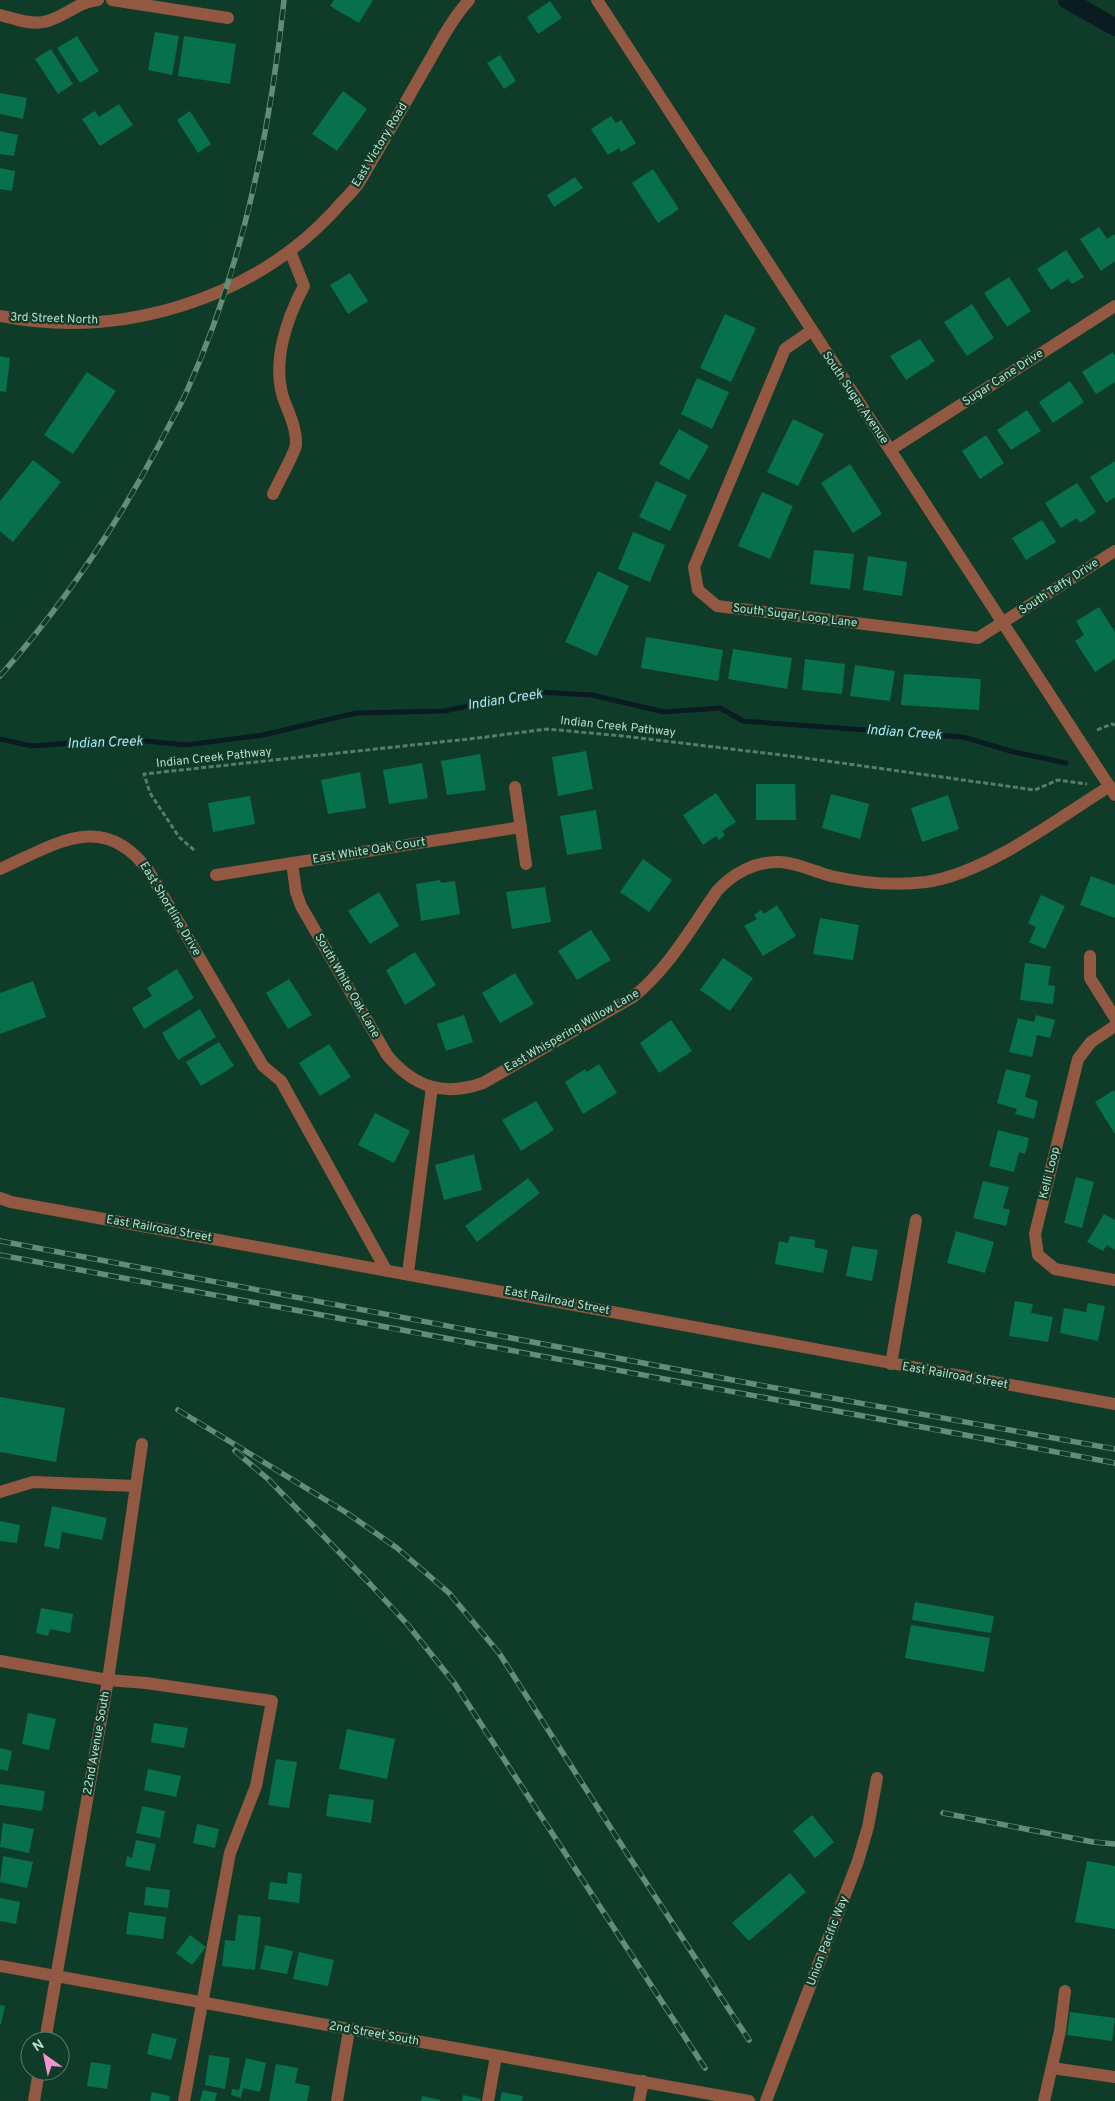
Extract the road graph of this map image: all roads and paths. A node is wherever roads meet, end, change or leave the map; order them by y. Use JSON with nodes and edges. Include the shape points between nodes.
{"nodes":[{"id":1,"x":98,"y":0,"type":"edge"},
{"id":2,"x":112,"y":0,"type":"edge"},
{"id":3,"x":469,"y":0,"type":"edge"},
{"id":4,"x":597,"y":0,"type":"edge"},
{"id":5,"x":0,"y":15,"type":"edge"},
{"id":6,"x":228,"y":18,"type":"dead end"},
{"id":7,"x":290,"y":251,"type":"junction"},
{"id":8,"x":266,"y":268,"type":"joint"},
{"id":9,"x":1115,"y":306,"type":"edge"},
{"id":10,"x":0,"y":316,"type":"edge"},
{"id":11,"x":812,"y":332,"type":"junction"},
{"id":12,"x":890,"y":450,"type":"junction"},
{"id":13,"x":273,"y":494,"type":"dead end"},
{"id":14,"x":1115,"y":551,"type":"edge"},
{"id":15,"x":1003,"y":622,"type":"junction"},
{"id":16,"x":1115,"y":725,"type":"edge"},
{"id":17,"x":1097,"y":730,"type":"dead end"},
{"id":18,"x":1087,"y":784,"type":"dead end"},
{"id":19,"x":515,"y":787,"type":"dead end"},
{"id":20,"x":1112,"y":790,"type":"edge"},
{"id":21,"x":521,"y":827,"type":"junction"},
{"id":22,"x":194,"y":850,"type":"dead end"},
{"id":23,"x":292,"y":863,"type":"junction"},
{"id":24,"x":526,"y":864,"type":"dead end"},
{"id":25,"x":0,"y":870,"type":"edge"},
{"id":26,"x":216,"y":875,"type":"dead end"},
{"id":27,"x":1090,"y":956,"type":"dead end"},
{"id":28,"x":1115,"y":1018,"type":"edge"},
{"id":29,"x":1115,"y":1026,"type":"edge"},
{"id":30,"x":432,"y":1087,"type":"junction"},
{"id":31,"x":0,"y":1198,"type":"edge"},
{"id":32,"x":916,"y":1220,"type":"dead end"},
{"id":33,"x":386,"y":1270,"type":"junction"},
{"id":34,"x":408,"y":1273,"type":"junction"},
{"id":35,"x":1115,"y":1280,"type":"edge"},
{"id":36,"x":891,"y":1364,"type":"junction"},
{"id":37,"x":1115,"y":1404,"type":"edge"},
{"id":38,"x":142,"y":1444,"type":"dead end"},
{"id":39,"x":136,"y":1486,"type":"junction"},
{"id":40,"x":0,"y":1492,"type":"edge"},
{"id":41,"x":0,"y":1661,"type":"edge"},
{"id":42,"x":108,"y":1680,"type":"junction"},
{"id":43,"x":877,"y":1778,"type":"dead end"},
{"id":44,"x":0,"y":1966,"type":"edge"},
{"id":45,"x":57,"y":1976,"type":"junction"},
{"id":46,"x":1065,"y":1991,"type":"dead end"},
{"id":47,"x":203,"y":2002,"type":"junction"},
{"id":48,"x":349,"y":2030,"type":"junction"},
{"id":49,"x":47,"y":2031,"type":"edge"},
{"id":50,"x":496,"y":2056,"type":"junction"},
{"id":51,"x":1052,"y":2068,"type":"junction"},
{"id":52,"x":1115,"y":2077,"type":"edge"},
{"id":53,"x":38,"y":2081,"type":"edge"},
{"id":54,"x":643,"y":2081,"type":"junction"},
{"id":55,"x":34,"y":2101,"type":"edge"},
{"id":56,"x":184,"y":2101,"type":"edge"},
{"id":57,"x":337,"y":2101,"type":"edge"},
{"id":58,"x":488,"y":2101,"type":"edge"},
{"id":59,"x":639,"y":2101,"type":"edge"},
{"id":60,"x":749,"y":2101,"type":"edge"},
{"id":61,"x":766,"y":2101,"type":"edge"},
{"id":62,"x":1044,"y":2101,"type":"edge"}],
"edges":[{"from":1,"to":5,"type":"street","via":[[85,1],[42,23]]},
{"from":2,"to":6,"type":"street"},
{"from":3,"to":7,"type":"street","name":"East Victory Road","via":[[442,38],[357,185],[315,231]]},
{"from":4,"to":11,"type":"street","name":"South Sugar Avenue"},
{"from":7,"to":8,"type":"street","name":"East Victory Road"},
{"from":7,"to":13,"type":"street","via":[[304,286],[294,306],[280,355],[278,376],[293,421],[296,445]]},
{"from":8,"to":10,"type":"street","name":"3rd Street North","via":[[238,283],[158,313],[83,323]]},
{"from":9,"to":12,"type":"street","name":"Sugar Cane Drive"},
{"from":11,"to":12,"type":"street","name":"South Sugar Avenue"},
{"from":11,"to":15,"type":"street","name":"South Sugar Loop Lane","via":[[785,349],[694,567],[698,590],[717,606],[978,638]]},
{"from":12,"to":15,"type":"street","name":"South Sugar Avenue"},
{"from":14,"to":15,"type":"street","name":"South Taffy Drive"},
{"from":15,"to":20,"type":"street","name":"South Sugar Avenue"},
{"from":16,"to":17,"type":"path"},
{"from":18,"to":22,"type":"path","name":"Indian Creek Pathway","via":[[1058,780],[1034,790],[798,757],[547,729],[144,774],[150,793],[179,837]]},
{"from":19,"to":21,"type":"street"},
{"from":20,"to":30,"type":"street","name":"East Whispering Willow Lane","via":[[974,868],[927,881],[868,883],[780,862],[756,865],[726,880],[667,965],[633,997],[483,1083],[450,1090]]},
{"from":21,"to":23,"type":"street","name":"East White Oak Court"},
{"from":21,"to":24,"type":"street"},
{"from":23,"to":26,"type":"street","name":"East White Oak Court"},
{"from":23,"to":30,"type":"street","name":"South White Oak Lane","via":[[301,906],[387,1056],[416,1082]]},
{"from":25,"to":33,"type":"street","name":"East Shortline Drive","via":[[67,839],[86,835],[126,846],[137,856],[263,1066],[281,1081]]},
{"from":27,"to":28,"type":"street","via":[[1090,978]]},
{"from":29,"to":35,"type":"street","name":"Kelli Loop","via":[[1091,1042],[1078,1060],[1035,1234],[1038,1255],[1055,1269]]},
{"from":30,"to":34,"type":"street"},
{"from":31,"to":33,"type":"street","name":"East Railroad Street"},
{"from":32,"to":36,"type":"street"},
{"from":33,"to":34,"type":"street","name":"East Railroad Street"},
{"from":34,"to":36,"type":"street","name":"East Railroad Street"},
{"from":36,"to":37,"type":"street","name":"East Railroad Street"},
{"from":38,"to":39,"type":"street","name":"22nd Avenue South"},
{"from":39,"to":40,"type":"street","via":[[33,1482]]},
{"from":39,"to":42,"type":"street","name":"22nd Avenue South"},
{"from":41,"to":42,"type":"street"},
{"from":42,"to":45,"type":"street","name":"22nd Avenue South"},
{"from":42,"to":47,"type":"street","via":[[146,1682],[272,1701],[256,1786],[230,1853]]},
{"from":43,"to":61,"type":"street","name":"Union Pacific Way","via":[[858,1861]]},
{"from":44,"to":45,"type":"street","name":"2nd Street South"},
{"from":45,"to":47,"type":"street","name":"2nd Street South"},
{"from":45,"to":49,"type":"street","name":"22nd Avenue South"},
{"from":46,"to":51,"type":"street"},
{"from":47,"to":48,"type":"street","name":"2nd Street South"},
{"from":47,"to":56,"type":"street"},
{"from":48,"to":50,"type":"street","name":"2nd Street South"},
{"from":48,"to":57,"type":"street"},
{"from":50,"to":54,"type":"street","name":"2nd Street South"},
{"from":50,"to":58,"type":"street"},
{"from":51,"to":52,"type":"street"},
{"from":51,"to":62,"type":"street"},
{"from":53,"to":55,"type":"street"},
{"from":54,"to":59,"type":"street"},
{"from":54,"to":60,"type":"street","name":"2nd Street South"}]}
